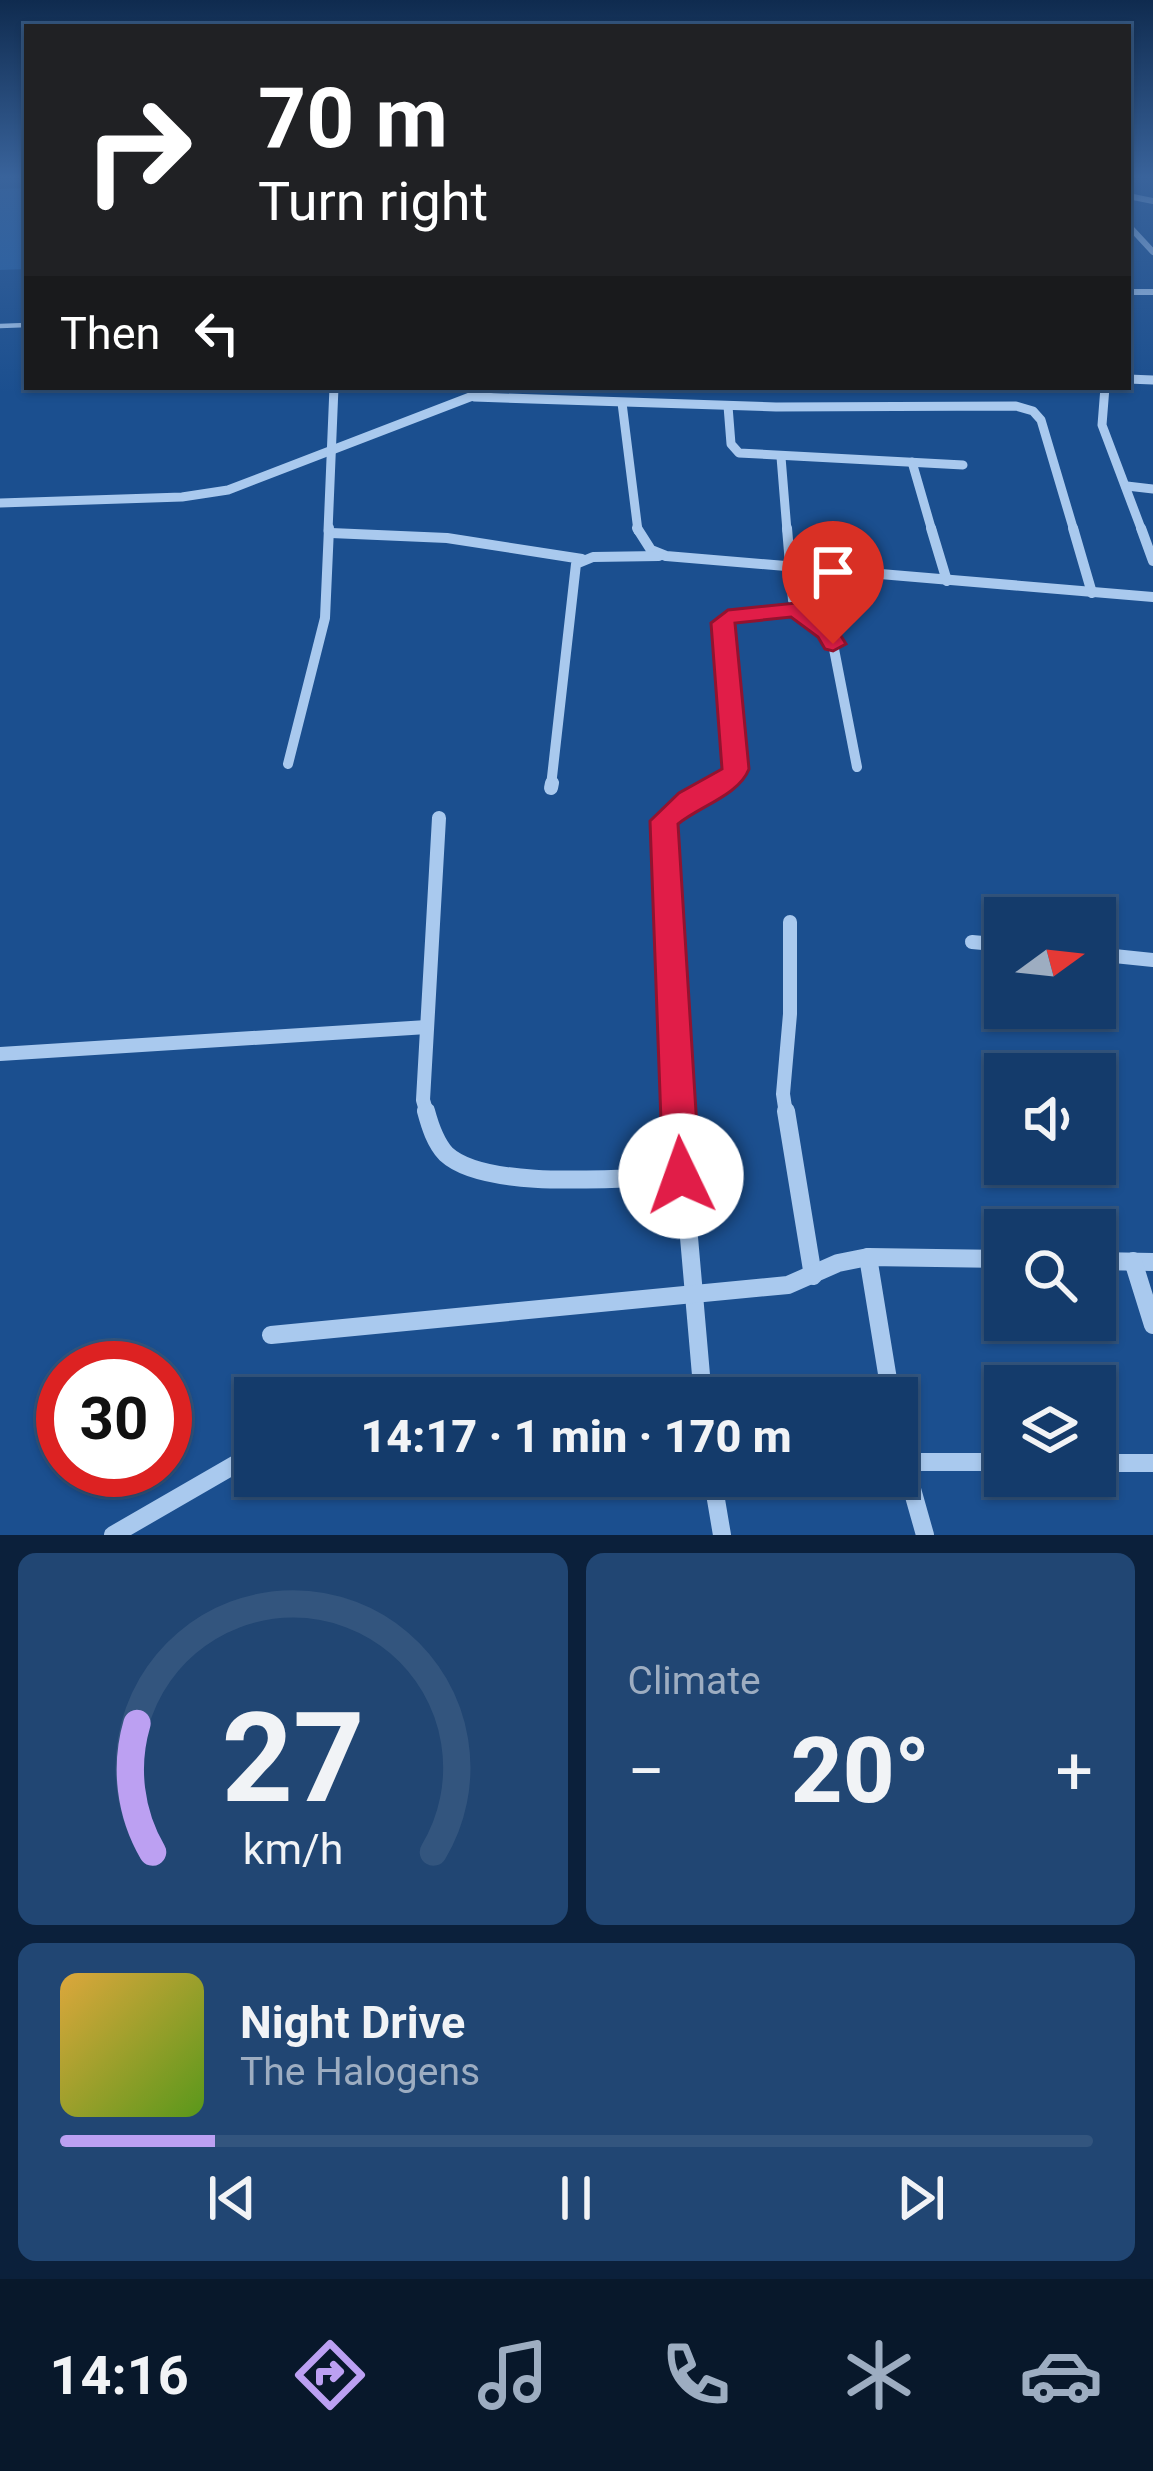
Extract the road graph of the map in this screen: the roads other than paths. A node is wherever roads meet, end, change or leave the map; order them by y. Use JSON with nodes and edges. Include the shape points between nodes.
{"nodes":[{"id":1,"x":334,"y":390,"type":"edge"},
{"id":2,"x":489,"y":390,"type":"edge"},
{"id":3,"x":776,"y":390,"type":"edge"},
{"id":4,"x":1105,"y":390,"type":"edge"},
{"id":5,"x":474,"y":397,"type":"junction"},
{"id":6,"x":622,"y":403,"type":"junction"},
{"id":7,"x":728,"y":406,"type":"junction"},
{"id":8,"x":776,"y":407,"type":"junction"},
{"id":9,"x":333,"y":452,"type":"junction"},
{"id":10,"x":781,"y":457,"type":"junction"},
{"id":11,"x":912,"y":462,"type":"junction"},
{"id":12,"x":962,"y":465,"type":"dead end"},
{"id":13,"x":1127,"y":486,"type":"junction"},
{"id":14,"x":1153,"y":489,"type":"edge"},
{"id":15,"x":0,"y":503,"type":"edge"},
{"id":16,"x":331,"y":533,"type":"junction"},
{"id":17,"x":666,"y":556,"type":"junction"},
{"id":18,"x":582,"y":559,"type":"junction"},
{"id":19,"x":1153,"y":561,"type":"edge"},
{"id":20,"x":788,"y":569,"type":"junction"},
{"id":21,"x":947,"y":581,"type":"junction"},
{"id":22,"x":1092,"y":592,"type":"junction"},
{"id":23,"x":1153,"y":598,"type":"edge"},
{"id":24,"x":796,"y":610,"type":"junction"},
{"id":25,"x":288,"y":764,"type":"dead end"},
{"id":26,"x":857,"y":767,"type":"dead end"},
{"id":27,"x":551,"y":788,"type":"dead end"},
{"id":28,"x":439,"y":818,"type":"dead end"},
{"id":29,"x":790,"y":922,"type":"dead end"},
{"id":30,"x":972,"y":942,"type":"dead end"},
{"id":31,"x":984,"y":943,"type":"edge"},
{"id":32,"x":1116,"y":956,"type":"edge"},
{"id":33,"x":1153,"y":959,"type":"edge"},
{"id":34,"x":427,"y":1027,"type":"junction"},
{"id":35,"x":0,"y":1054,"type":"edge"},
{"id":36,"x":681,"y":1176,"type":"junction"},
{"id":37,"x":868,"y":1257,"type":"junction"},
{"id":38,"x":984,"y":1259,"type":"edge"},
{"id":39,"x":1143,"y":1261,"type":"edge"},
{"id":40,"x":813,"y":1276,"type":"junction"},
{"id":41,"x":694,"y":1295,"type":"junction"},
{"id":42,"x":1153,"y":1325,"type":"edge"},
{"id":43,"x":271,"y":1335,"type":"dead end"},
{"id":44,"x":701,"y":1377,"type":"edge"},
{"id":45,"x":888,"y":1377,"type":"edge"},
{"id":46,"x":918,"y":1462,"type":"edge"},
{"id":47,"x":984,"y":1462,"type":"edge"},
{"id":48,"x":1116,"y":1463,"type":"edge"},
{"id":49,"x":1153,"y":1463,"type":"edge"},
{"id":50,"x":234,"y":1465,"type":"edge"},
{"id":51,"x":716,"y":1497,"type":"edge"},
{"id":52,"x":913,"y":1497,"type":"edge"},
{"id":53,"x":113,"y":1535,"type":"edge"},
{"id":54,"x":722,"y":1535,"type":"edge"},
{"id":55,"x":925,"y":1535,"type":"edge"}],
"edges":[{"from":1,"to":9,"type":"street"},
{"from":2,"to":5,"type":"street"},
{"from":3,"to":8,"type":"street"},
{"from":4,"to":13,"type":"street","via":[[1102,425]]},
{"from":5,"to":6,"type":"street"},
{"from":5,"to":9,"type":"street"},
{"from":6,"to":7,"type":"street"},
{"from":6,"to":17,"type":"street","via":[[636,527],[641,541]]},
{"from":7,"to":8,"type":"street"},
{"from":7,"to":10,"type":"street","via":[[739,453]]},
{"from":8,"to":22,"type":"street","via":[[1033,411]]},
{"from":9,"to":15,"type":"street","via":[[244,485],[182,497]]},
{"from":9,"to":16,"type":"street"},
{"from":10,"to":11,"type":"street"},
{"from":10,"to":20,"type":"street"},
{"from":11,"to":12,"type":"street"},
{"from":11,"to":21,"type":"street"},
{"from":13,"to":14,"type":"street"},
{"from":13,"to":19,"type":"street"},
{"from":16,"to":18,"type":"street","via":[[447,538]]},
{"from":16,"to":25,"type":"street","via":[[325,618]]},
{"from":17,"to":18,"type":"street"},
{"from":17,"to":20,"type":"street"},
{"from":18,"to":27,"type":"street","via":[[573,573]]},
{"from":20,"to":21,"type":"street"},
{"from":20,"to":24,"type":"street"},
{"from":21,"to":22,"type":"street"},
{"from":22,"to":23,"type":"street"},
{"from":24,"to":26,"type":"street","via":[[833,644]]},
{"from":24,"to":36,"type":"street","via":[[738,614],[722,623],[735,769],[664,821]]},
{"from":28,"to":34,"type":"street"},
{"from":29,"to":40,"type":"street","via":[[783,1094]]},
{"from":30,"to":31,"type":"street"},
{"from":32,"to":33,"type":"street"},
{"from":34,"to":35,"type":"street"},
{"from":34,"to":36,"type":"street","via":[[423,1100],[433,1135],[464,1166]]},
{"from":36,"to":41,"type":"street"},
{"from":37,"to":38,"type":"street"},
{"from":37,"to":40,"type":"street"},
{"from":37,"to":45,"type":"street"},
{"from":39,"to":42,"type":"street"},
{"from":40,"to":41,"type":"street"},
{"from":41,"to":43,"type":"street"},
{"from":41,"to":44,"type":"street"},
{"from":46,"to":47,"type":"street"},
{"from":48,"to":49,"type":"street"},
{"from":50,"to":53,"type":"street"},
{"from":51,"to":54,"type":"street"},
{"from":52,"to":55,"type":"street"}]}
